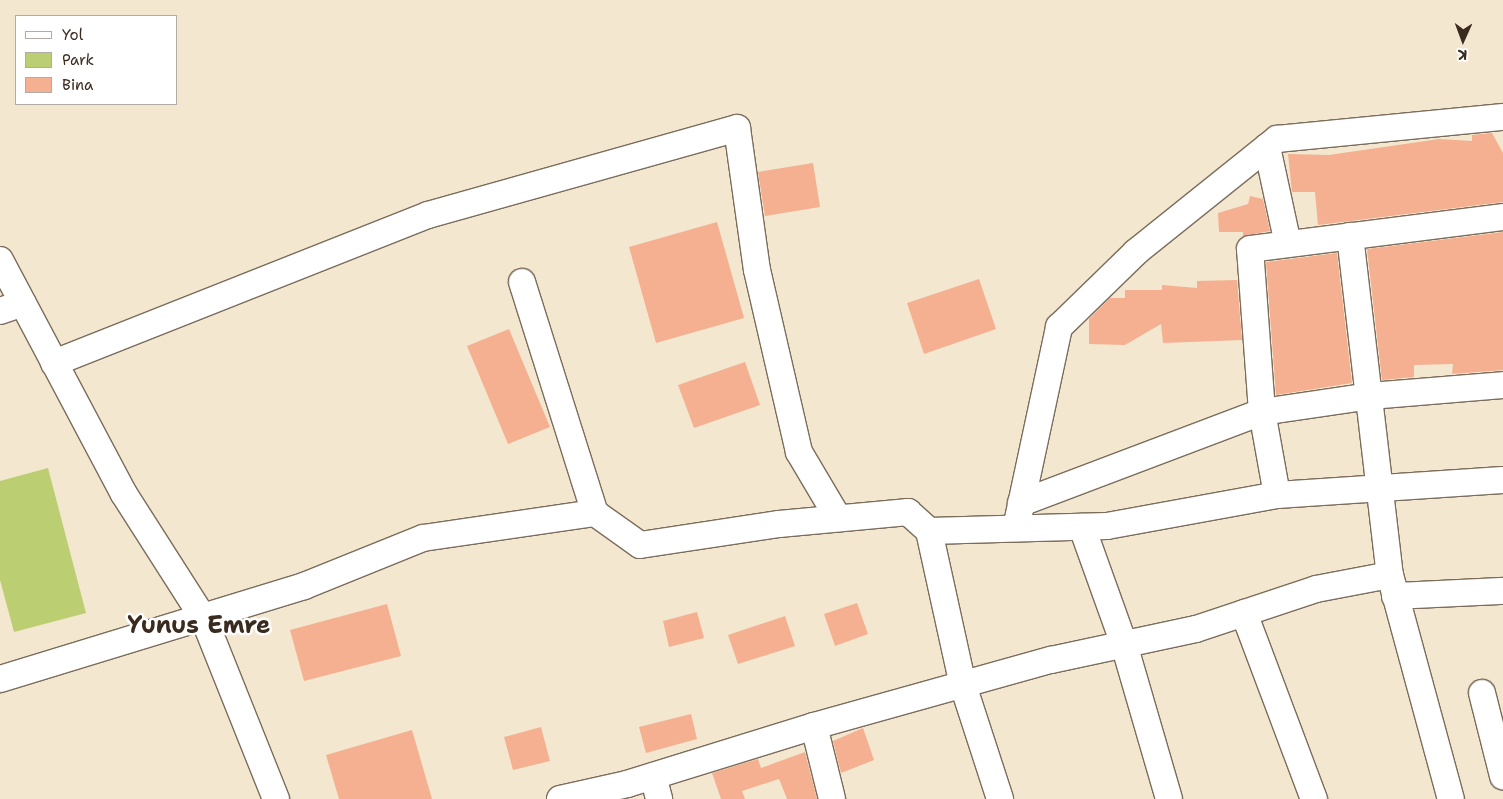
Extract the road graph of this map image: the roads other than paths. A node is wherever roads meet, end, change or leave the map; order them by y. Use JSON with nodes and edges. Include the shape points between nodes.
{"nodes":[{"id":1,"x":1503,"y":117,"type":"edge"},
{"id":2,"x":1267,"y":147,"type":"junction"},
{"id":3,"x":1503,"y":217,"type":"edge"},
{"id":4,"x":1350,"y":236,"type":"junction"},
{"id":5,"x":1288,"y":244,"type":"junction"},
{"id":6,"x":0,"y":260,"type":"edge"},
{"id":7,"x":522,"y":282,"type":"dead end"},
{"id":8,"x":11,"y":307,"type":"edge"},
{"id":9,"x":54,"y":362,"type":"junction"},
{"id":10,"x":1503,"y":386,"type":"edge"},
{"id":11,"x":1370,"y":396,"type":"junction"},
{"id":12,"x":1262,"y":412,"type":"junction"},
{"id":13,"x":1503,"y":480,"type":"edge"},
{"id":14,"x":1381,"y":491,"type":"junction"},
{"id":15,"x":1277,"y":495,"type":"junction"},
{"id":16,"x":595,"y":513,"type":"junction"},
{"id":17,"x":1019,"y":515,"type":"junction"},
{"id":18,"x":838,"y":518,"type":"junction"},
{"id":19,"x":1082,"y":527,"type":"junction"},
{"id":20,"x":928,"y":531,"type":"junction"},
{"id":21,"x":1392,"y":586,"type":"junction"},
{"id":22,"x":1503,"y":591,"type":"edge"},
{"id":23,"x":1244,"y":613,"type":"junction"},
{"id":24,"x":204,"y":619,"type":"junction"},
{"id":25,"x":1124,"y":644,"type":"junction"},
{"id":26,"x":0,"y":679,"type":"edge"},
{"id":27,"x":963,"y":685,"type":"junction"},
{"id":28,"x":1482,"y":693,"type":"dead end"},
{"id":29,"x":814,"y":726,"type":"junction"},
{"id":30,"x":1503,"y":776,"type":"edge"},
{"id":31,"x":656,"y":787,"type":"edge"},
{"id":32,"x":276,"y":799,"type":"edge"},
{"id":33,"x":560,"y":799,"type":"edge"},
{"id":34,"x":832,"y":799,"type":"edge"},
{"id":35,"x":1000,"y":799,"type":"edge"},
{"id":36,"x":1169,"y":799,"type":"edge"},
{"id":37,"x":1314,"y":799,"type":"edge"},
{"id":38,"x":1451,"y":799,"type":"edge"}],
"edges":[{"from":1,"to":2,"type":"street","via":[[1277,139]]},
{"from":2,"to":5,"type":"street"},
{"from":2,"to":17,"type":"street","via":[[1136,252],[1058,327]]},
{"from":3,"to":4,"type":"street"},
{"from":4,"to":5,"type":"street"},
{"from":4,"to":11,"type":"street"},
{"from":5,"to":12,"type":"street","via":[[1250,249]]},
{"from":6,"to":8,"type":"street"},
{"from":7,"to":16,"type":"street"},
{"from":8,"to":9,"type":"street"},
{"from":9,"to":18,"type":"street","via":[[428,215],[737,128],[757,270],[799,452]]},
{"from":9,"to":24,"type":"street","via":[[124,494]]},
{"from":10,"to":11,"type":"street"},
{"from":11,"to":12,"type":"street"},
{"from":11,"to":14,"type":"street"},
{"from":12,"to":15,"type":"street"},
{"from":12,"to":17,"type":"street"},
{"from":13,"to":14,"type":"street"},
{"from":14,"to":15,"type":"street"},
{"from":14,"to":21,"type":"street"},
{"from":15,"to":19,"type":"street"},
{"from":16,"to":18,"type":"street","via":[[640,544]]},
{"from":16,"to":24,"type":"street","via":[[423,538],[304,586]]},
{"from":17,"to":19,"type":"street"},
{"from":17,"to":20,"type":"street"},
{"from":18,"to":20,"type":"street","via":[[908,512]]},
{"from":19,"to":25,"type":"street"},
{"from":20,"to":27,"type":"street"},
{"from":21,"to":22,"type":"street"},
{"from":21,"to":23,"type":"street","via":[[1316,589]]},
{"from":21,"to":38,"type":"street"},
{"from":23,"to":25,"type":"street"},
{"from":23,"to":37,"type":"street"},
{"from":24,"to":26,"type":"street"},
{"from":24,"to":32,"type":"street"},
{"from":25,"to":27,"type":"street"},
{"from":25,"to":36,"type":"street"},
{"from":27,"to":29,"type":"street"},
{"from":27,"to":35,"type":"street"},
{"from":28,"to":30,"type":"street"},
{"from":29,"to":31,"type":"street"},
{"from":29,"to":34,"type":"street"},
{"from":31,"to":33,"type":"street"}]}
